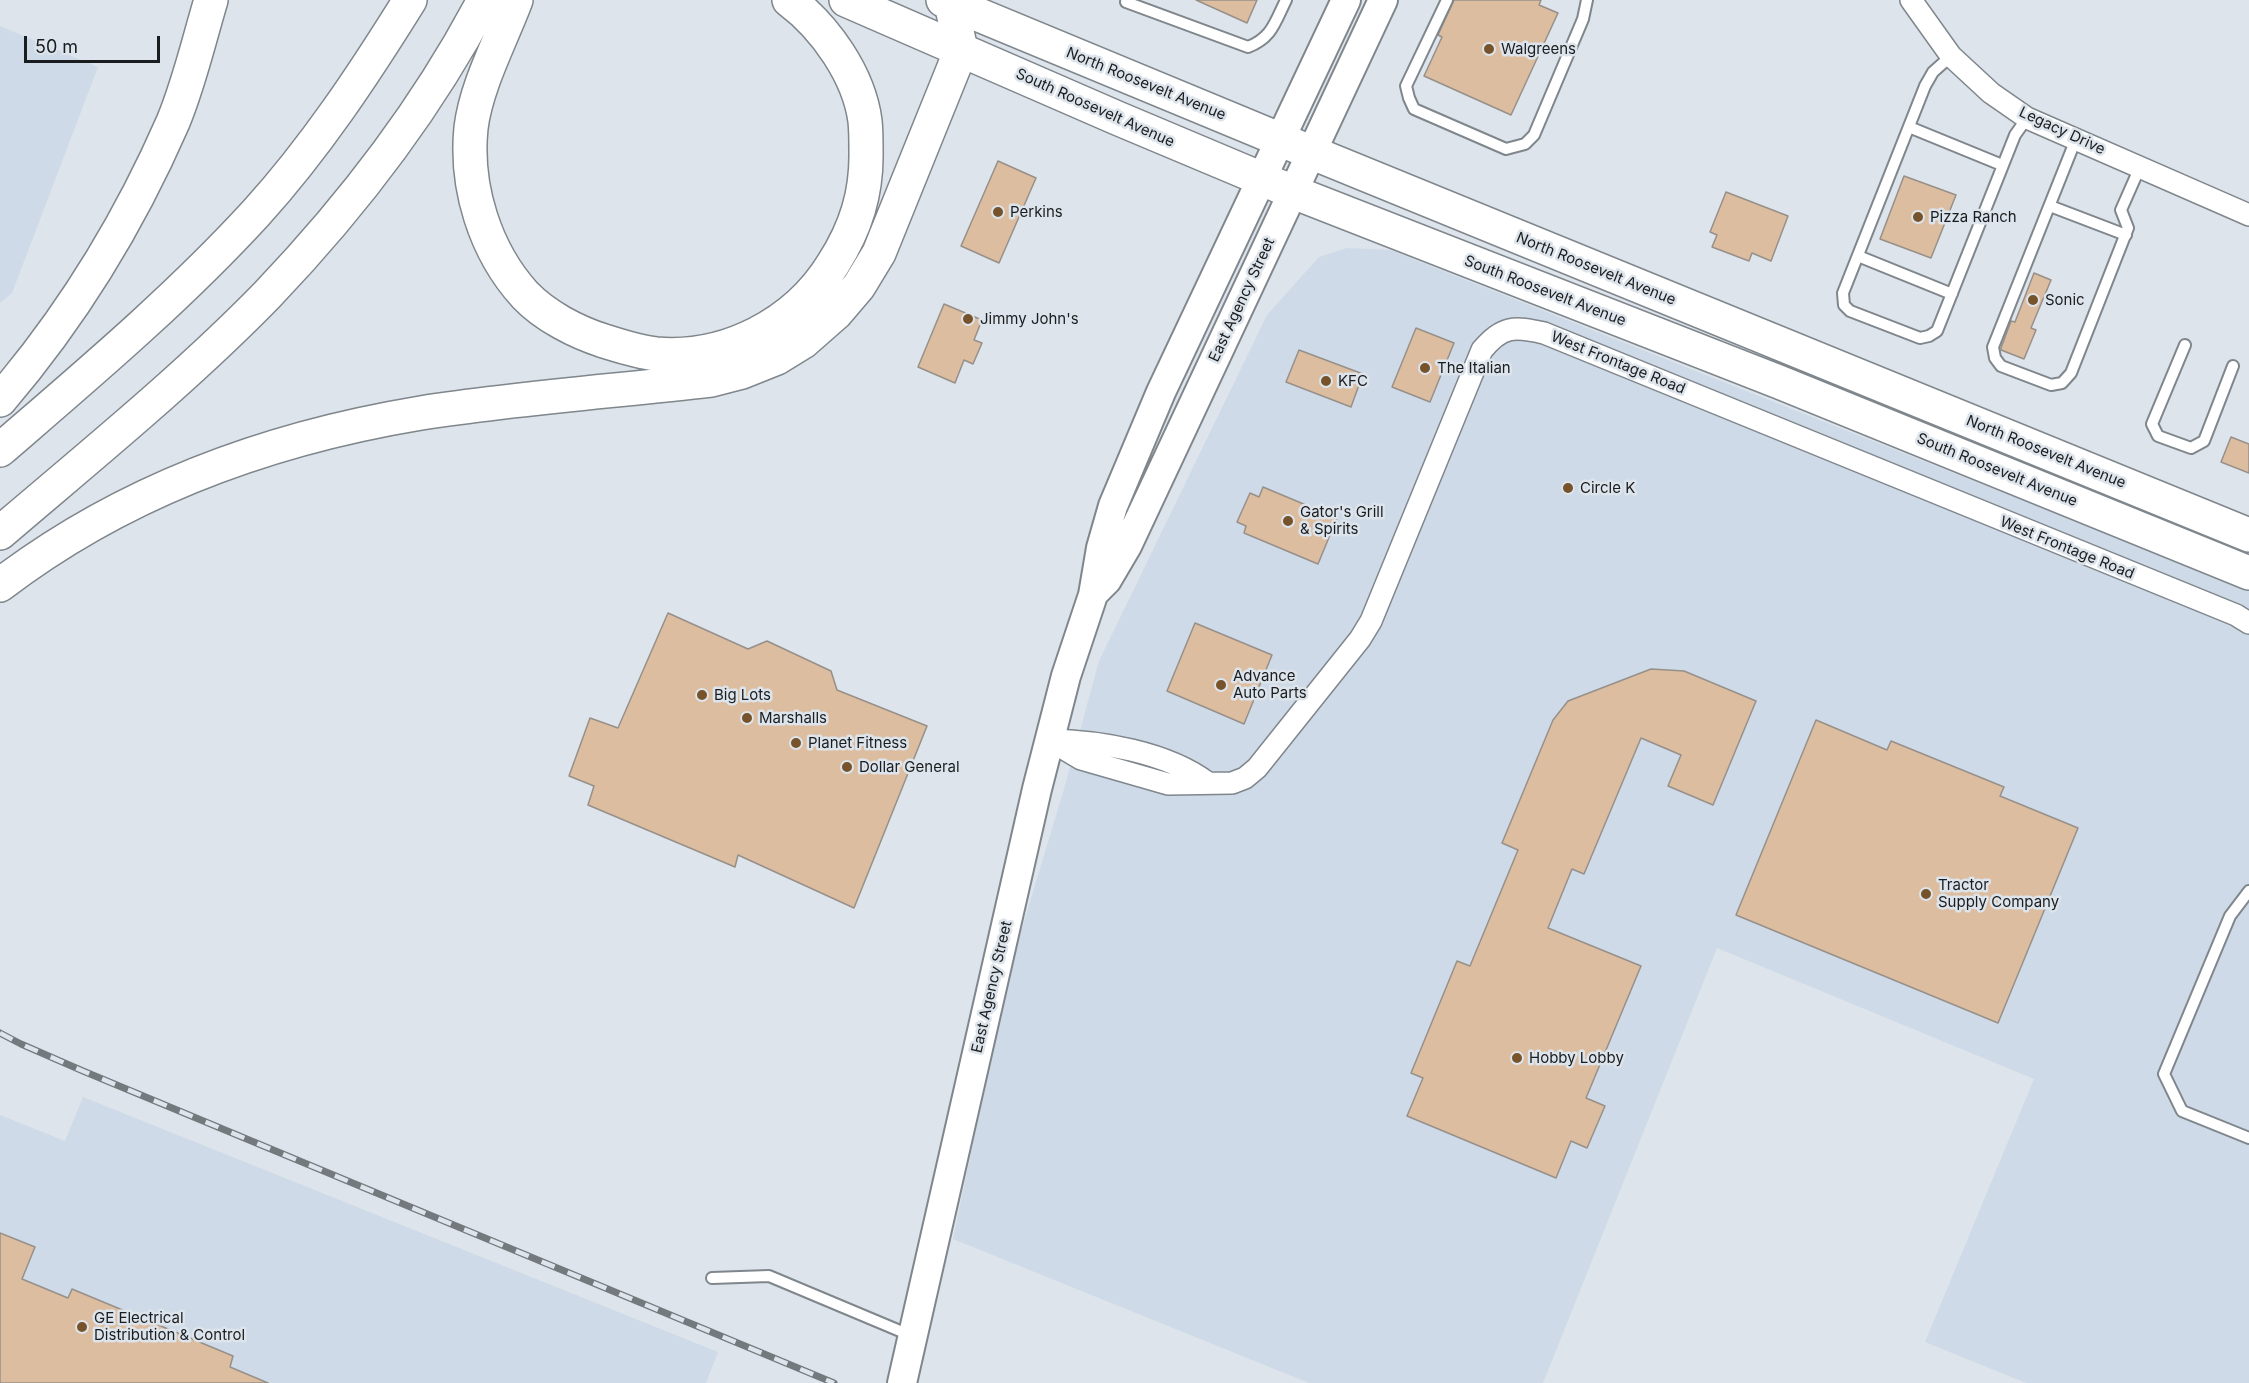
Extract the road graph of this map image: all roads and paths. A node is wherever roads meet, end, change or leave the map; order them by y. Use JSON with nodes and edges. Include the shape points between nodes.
{"nodes":[{"id":1,"x":212,"y":0,"type":"edge"},
{"id":2,"x":410,"y":0,"type":"edge"},
{"id":3,"x":484,"y":0,"type":"edge"},
{"id":4,"x":516,"y":0,"type":"edge"},
{"id":5,"x":789,"y":0,"type":"edge"},
{"id":6,"x":846,"y":0,"type":"edge"},
{"id":7,"x":1286,"y":0,"type":"edge"},
{"id":8,"x":1346,"y":0,"type":"edge"},
{"id":9,"x":1383,"y":0,"type":"edge"},
{"id":10,"x":1447,"y":0,"type":"edge"},
{"id":11,"x":1587,"y":0,"type":"edge"},
{"id":12,"x":1911,"y":0,"type":"edge"},
{"id":13,"x":1124,"y":1,"type":"edge"},
{"id":14,"x":947,"y":2,"type":"edge"},
{"id":15,"x":962,"y":50,"type":"junction"},
{"id":16,"x":1951,"y":56,"type":"junction"},
{"id":17,"x":2027,"y":118,"type":"junction"},
{"id":18,"x":1909,"y":127,"type":"junction"},
{"id":19,"x":2076,"y":139,"type":"junction"},
{"id":20,"x":1281,"y":140,"type":"junction"},
{"id":21,"x":1311,"y":152,"type":"junction"},
{"id":22,"x":2002,"y":165,"type":"junction"},
{"id":23,"x":2140,"y":167,"type":"junction"},
{"id":24,"x":1262,"y":179,"type":"junction"},
{"id":25,"x":1293,"y":192,"type":"junction"},
{"id":26,"x":2050,"y":206,"type":"junction"},
{"id":27,"x":2249,"y":214,"type":"edge"},
{"id":28,"x":2126,"y":235,"type":"junction"},
{"id":29,"x":1858,"y":256,"type":"junction"},
{"id":30,"x":1952,"y":294,"type":"junction"},
{"id":31,"x":2185,"y":345,"type":"dead end"},
{"id":32,"x":2234,"y":366,"type":"dead end"},
{"id":33,"x":0,"y":400,"type":"edge"},
{"id":34,"x":0,"y":450,"type":"edge"},
{"id":35,"x":0,"y":533,"type":"edge"},
{"id":36,"x":2249,"y":534,"type":"edge"},
{"id":37,"x":2249,"y":573,"type":"edge"},
{"id":38,"x":0,"y":585,"type":"edge"},
{"id":39,"x":1093,"y":595,"type":"junction"},
{"id":40,"x":2249,"y":623,"type":"edge"},
{"id":41,"x":1049,"y":740,"type":"junction"},
{"id":42,"x":2249,"y":891,"type":"edge"},
{"id":43,"x":2249,"y":1138,"type":"edge"},
{"id":44,"x":712,"y":1278,"type":"dead end"},
{"id":45,"x":913,"y":1336,"type":"junction"},
{"id":46,"x":902,"y":1383,"type":"edge"}],
"edges":[{"from":1,"to":33,"type":"highway","via":[[173,120],[135,202],[68,315]]},
{"from":2,"to":34,"type":"highway","via":[[315,141],[256,212],[130,337]]},
{"from":3,"to":35,"type":"highway","via":[[404,128],[312,245],[169,388]]},
{"from":4,"to":5,"type":"highway","via":[[478,96],[471,127],[470,162],[486,233],[525,296],[556,319],[621,346],[653,354],[682,355],[747,340],[775,324],[802,303],[825,277],[856,222],[863,194],[865,119],[845,64],[827,36]]},
{"from":6,"to":15,"type":"highway","name":"South Roosevelt Avenue"},
{"from":7,"to":13,"type":"lane","via":[[1269,35],[1248,47]]},
{"from":8,"to":20,"type":"main road","name":"East Agency Street"},
{"from":9,"to":21,"type":"main road","name":"East Agency Street"},
{"from":10,"to":11,"type":"lane","via":[[1406,86],[1409,98],[1414,109],[1506,149],[1525,144],[1534,135],[1583,19]]},
{"from":12,"to":16,"type":"street","name":"Legacy Drive"},
{"from":14,"to":15,"type":"highway"},
{"from":14,"to":20,"type":"highway","name":"North Roosevelt Avenue"},
{"from":15,"to":24,"type":"highway","name":"South Roosevelt Avenue"},
{"from":15,"to":38,"type":"highway","via":[[879,253],[836,313],[803,342],[777,358],[711,380],[421,413],[264,450],[175,483],[95,522]]},
{"from":16,"to":17,"type":"street","name":"Legacy Drive","via":[[1991,93]]},
{"from":16,"to":18,"type":"lane","via":[[1933,72]]},
{"from":17,"to":19,"type":"street","name":"Legacy Drive"},
{"from":17,"to":22,"type":"lane","via":[[2014,135]]},
{"from":18,"to":22,"type":"lane"},
{"from":18,"to":29,"type":"lane"},
{"from":19,"to":23,"type":"street","name":"Legacy Drive"},
{"from":19,"to":26,"type":"lane"},
{"from":20,"to":21,"type":"highway","name":"North Roosevelt Avenue"},
{"from":20,"to":24,"type":"main road","name":"East Agency Street"},
{"from":21,"to":25,"type":"main road","name":"East Agency Street"},
{"from":21,"to":36,"type":"highway","name":"North Roosevelt Avenue"},
{"from":22,"to":30,"type":"lane"},
{"from":23,"to":27,"type":"street","name":"Legacy Drive"},
{"from":23,"to":28,"type":"lane","via":[[2121,210],[2128,228]]},
{"from":24,"to":25,"type":"highway","name":"South Roosevelt Avenue"},
{"from":24,"to":39,"type":"main road","name":"East Agency Street","via":[[1122,483],[1101,548]]},
{"from":25,"to":37,"type":"highway","name":"South Roosevelt Avenue","via":[[1790,386]]},
{"from":25,"to":39,"type":"main road","name":"East Agency Street","via":[[1127,546]]},
{"from":26,"to":28,"type":"lane"},
{"from":26,"to":28,"type":"lane","via":[[1994,347],[2001,366],[2051,385],[2062,383],[2071,373]]},
{"from":29,"to":30,"type":"lane"},
{"from":29,"to":30,"type":"lane","via":[[1843,293],[1844,305],[1850,311],[1920,338],[1937,331]]},
{"from":31,"to":32,"type":"lane","via":[[2152,424],[2158,436],[2191,448],[2204,441]]},
{"from":39,"to":41,"type":"main road","name":"East Agency Street"},
{"from":40,"to":41,"type":"street","name":"West Frontage Road","via":[[1544,333],[1509,328],[1482,350],[1379,604],[1360,639],[1257,768],[1232,783],[1208,783],[1178,764],[1103,744]]},
{"from":41,"to":45,"type":"main road","name":"East Agency Street"},
{"from":42,"to":43,"type":"lane","via":[[2230,916],[2164,1074],[2182,1111]]},
{"from":44,"to":45,"type":"lane","via":[[769,1276]]},
{"from":45,"to":46,"type":"main road","name":"East Agency Street"}]}
